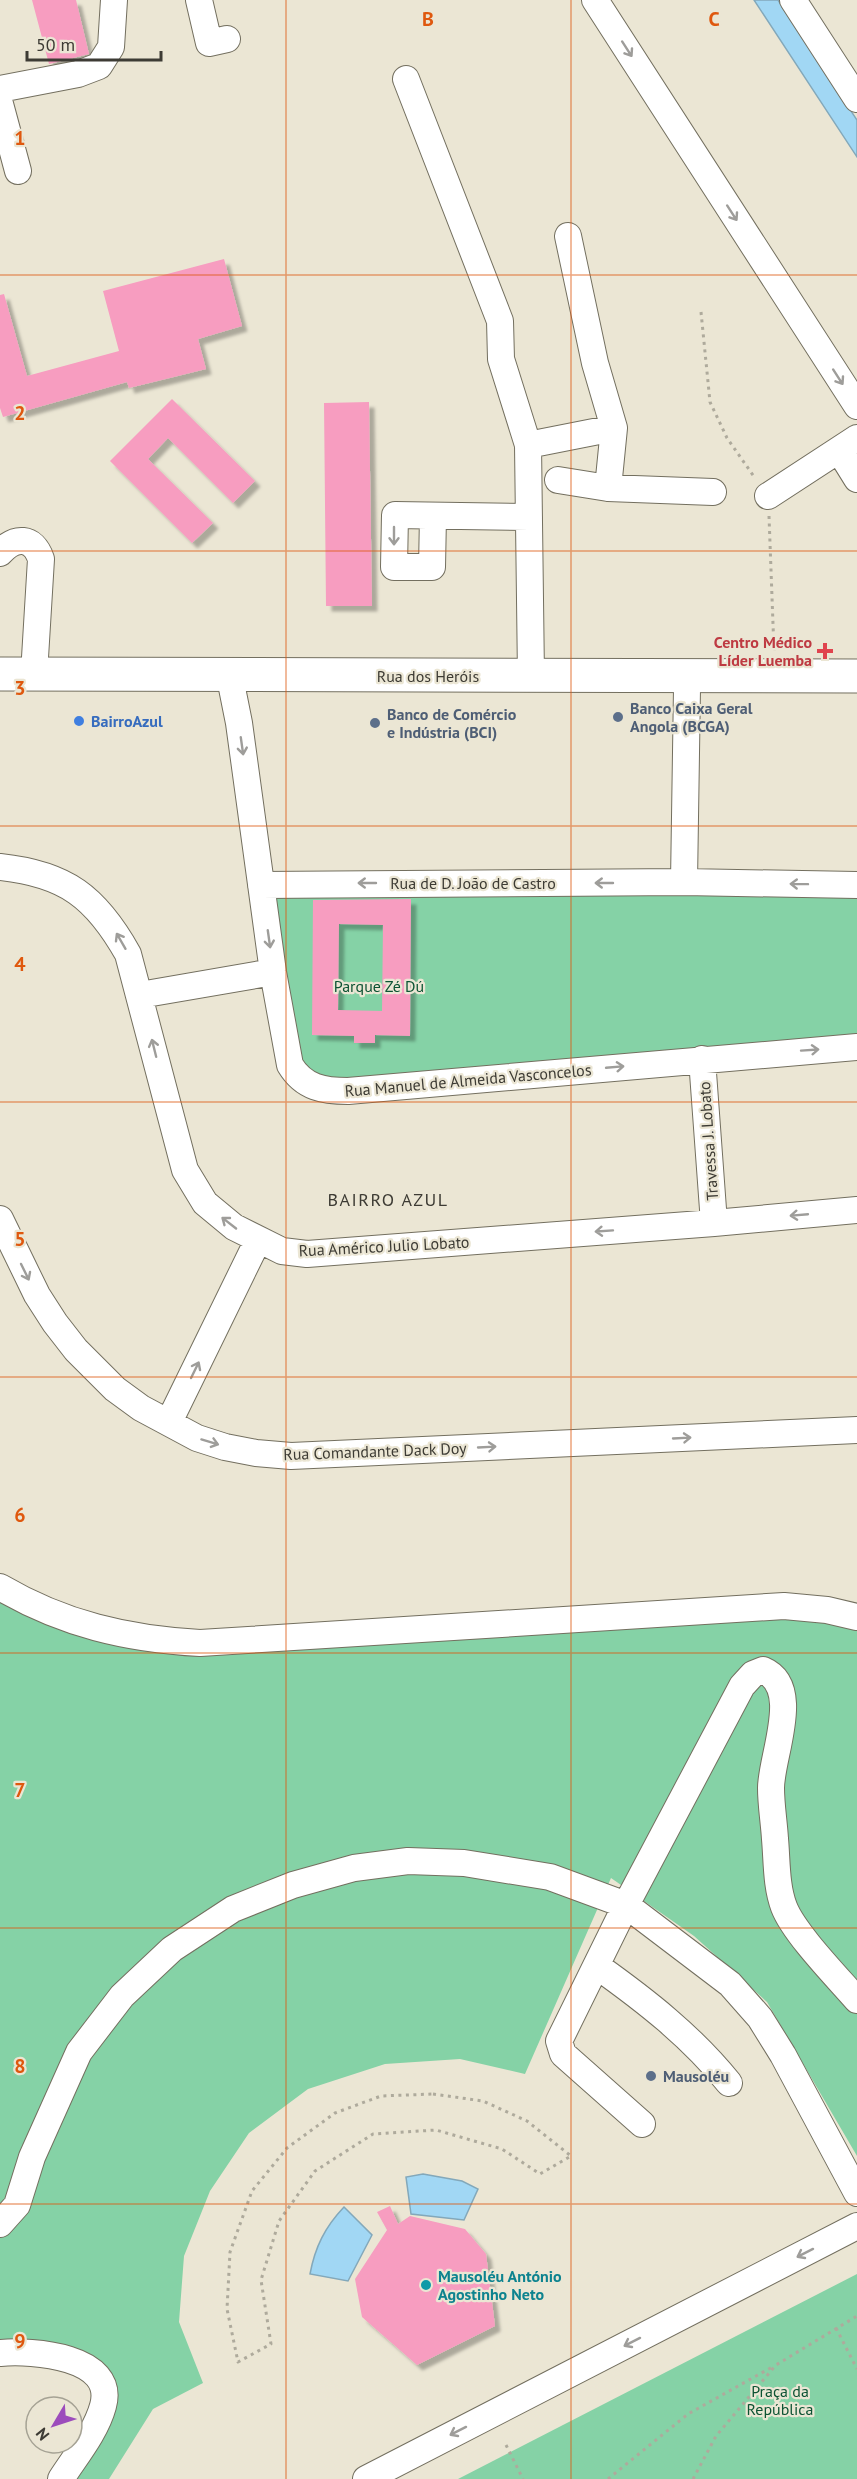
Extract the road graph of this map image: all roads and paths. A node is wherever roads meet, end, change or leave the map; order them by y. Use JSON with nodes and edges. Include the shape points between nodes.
{"nodes":[{"id":1,"x":114,"y":0,"type":"edge"},
{"id":2,"x":199,"y":0,"type":"edge"},
{"id":3,"x":595,"y":0,"type":"edge"},
{"id":4,"x":793,"y":0,"type":"edge"},
{"id":5,"x":227,"y":39,"type":"dead end"},
{"id":6,"x":406,"y":79,"type":"dead end"},
{"id":7,"x":0,"y":89,"type":"edge"},
{"id":8,"x":857,"y":99,"type":"edge"},
{"id":9,"x":0,"y":104,"type":"edge"},
{"id":10,"x":18,"y":171,"type":"dead end"},
{"id":11,"x":568,"y":236,"type":"dead end"},
{"id":12,"x":700,"y":312,"type":"dead end"},
{"id":13,"x":857,"y":406,"type":"edge"},
{"id":14,"x":614,"y":428,"type":"junction"},
{"id":15,"x":848,"y":444,"type":"edge"},
{"id":16,"x":528,"y":445,"type":"junction"},
{"id":17,"x":857,"y":479,"type":"edge"},
{"id":18,"x":558,"y":480,"type":"dead end"},
{"id":19,"x":608,"y":488,"type":"junction"},
{"id":20,"x":713,"y":492,"type":"dead end"},
{"id":21,"x":768,"y":496,"type":"junction"},
{"id":22,"x":433,"y":516,"type":"dead end"},
{"id":23,"x":529,"y":517,"type":"junction"},
{"id":24,"x":0,"y":553,"type":"edge"},
{"id":25,"x":0,"y":674,"type":"edge"},
{"id":26,"x":34,"y":674,"type":"junction"},
{"id":27,"x":531,"y":676,"type":"junction"},
{"id":28,"x":773,"y":676,"type":"junction"},
{"id":29,"x":857,"y":676,"type":"edge"},
{"id":30,"x":232,"y":688,"type":"junction"},
{"id":31,"x":687,"y":688,"type":"junction"},
{"id":32,"x":857,"y":688,"type":"edge"},
{"id":33,"x":0,"y":691,"type":"edge"},
{"id":34,"x":0,"y":867,"type":"edge"},
{"id":35,"x":684,"y":882,"type":"junction"},
{"id":36,"x":261,"y":885,"type":"junction"},
{"id":37,"x":857,"y":885,"type":"edge"},
{"id":38,"x":273,"y":972,"type":"junction"},
{"id":39,"x":140,"y":995,"type":"junction"},
{"id":40,"x":857,"y":1047,"type":"edge"},
{"id":41,"x":702,"y":1059,"type":"junction"},
{"id":42,"x":857,"y":1210,"type":"edge"},
{"id":43,"x":0,"y":1219,"type":"edge"},
{"id":44,"x":714,"y":1223,"type":"junction"},
{"id":45,"x":258,"y":1240,"type":"junction"},
{"id":46,"x":169,"y":1422,"type":"junction"},
{"id":47,"x":857,"y":1430,"type":"edge"},
{"id":48,"x":0,"y":1587,"type":"edge"},
{"id":49,"x":857,"y":1617,"type":"edge"},
{"id":50,"x":626,"y":1905,"type":"junction"},
{"id":51,"x":597,"y":1966,"type":"junction"},
{"id":52,"x":857,"y":2000,"type":"edge"},
{"id":53,"x":729,"y":2083,"type":"dead end"},
{"id":54,"x":642,"y":2124,"type":"dead end"},
{"id":55,"x":540,"y":2174,"type":"joint"},
{"id":56,"x":857,"y":2193,"type":"edge"},
{"id":57,"x":0,"y":2224,"type":"edge"},
{"id":58,"x":857,"y":2226,"type":"edge"},
{"id":59,"x":857,"y":2316,"type":"edge"},
{"id":60,"x":835,"y":2328,"type":"junction"},
{"id":61,"x":1,"y":2355,"type":"edge"},
{"id":62,"x":776,"y":2365,"type":"junction"},
{"id":63,"x":857,"y":2370,"type":"edge"},
{"id":64,"x":506,"y":2445,"type":"dead end"},
{"id":65,"x":61,"y":2479,"type":"edge"},
{"id":66,"x":366,"y":2479,"type":"edge"},
{"id":67,"x":523,"y":2479,"type":"edge"},
{"id":68,"x":608,"y":2479,"type":"edge"},
{"id":69,"x":693,"y":2479,"type":"edge"}],
"edges":[{"from":1,"to":7,"type":"street","via":[[111,47],[99,66],[78,74]]},
{"from":2,"to":5,"type":"street","via":[[209,43]]},
{"from":3,"to":13,"type":"street","one_way":true},
{"from":4,"to":8,"type":"street"},
{"from":6,"to":16,"type":"street","via":[[500,321],[501,360]]},
{"from":9,"to":10,"type":"street"},
{"from":11,"to":14,"type":"street","via":[[595,363]]},
{"from":12,"to":21,"type":"path","via":[[710,402],[727,438]]},
{"from":14,"to":16,"type":"street"},
{"from":14,"to":19,"type":"street"},
{"from":15,"to":17,"type":"street"},
{"from":15,"to":21,"type":"street"},
{"from":16,"to":23,"type":"street"},
{"from":18,"to":19,"type":"street"},
{"from":19,"to":20,"type":"street"},
{"from":21,"to":28,"type":"path","via":[[775,631]]},
{"from":22,"to":23,"type":"street"},
{"from":23,"to":27,"type":"street"},
{"from":24,"to":26,"type":"street","via":[[16,541],[24,541],[38,549],[42,559]]},
{"from":25,"to":26,"type":"main road","name":"Rua dos Heróis"},
{"from":26,"to":27,"type":"main road","name":"Rua dos Heróis"},
{"from":27,"to":28,"type":"main road","name":"Rua dos Heróis"},
{"from":28,"to":29,"type":"main road","name":"Rua dos Heróis"},
{"from":30,"to":31,"type":"main road","name":"Rua dos Heróis"},
{"from":30,"to":33,"type":"main road","name":"Rua dos Heróis"},
{"from":30,"to":36,"type":"street","name":"Rua Manuel de Almeida Vasconcelos","one_way":true},
{"from":31,"to":32,"type":"main road","name":"Rua dos Heróis"},
{"from":31,"to":35,"type":"street"},
{"from":39,"to":34,"type":"street","name":"Rua Américo Julio Lobato","one_way":true,"via":[[128,954],[113,926],[88,900],[62,882],[31,870]]},
{"from":35,"to":36,"type":"street","name":"Rua de D. João de Castro","one_way":true},
{"from":37,"to":35,"type":"street","name":"Rua de D. João de Castro","one_way":true},
{"from":36,"to":38,"type":"street","name":"Rua Manuel de Almeida Vasconcelos","one_way":true},
{"from":38,"to":39,"type":"street"},
{"from":38,"to":41,"type":"street","name":"Rua Manuel de Almeida Vasconcelos","one_way":true,"via":[[291,1065],[305,1083],[328,1091]]},
{"from":45,"to":39,"type":"street","name":"Rua Américo Julio Lobato","one_way":true,"via":[[234,1227],[205,1203],[185,1170]]},
{"from":41,"to":40,"type":"street","name":"Rua Manuel de Almeida Vasconcelos","one_way":true},
{"from":41,"to":44,"type":"street","name":"Travessa J. Lobato"},
{"from":42,"to":44,"type":"street","name":"Rua Américo Julio Lobato","one_way":true},
{"from":43,"to":46,"type":"street","name":"Rua Comandante Dack Doy","one_way":true,"via":[[37,1295],[76,1350],[115,1389]]},
{"from":44,"to":45,"type":"street","name":"Rua Américo Julio Lobato","one_way":true,"via":[[307,1254],[282,1251]]},
{"from":46,"to":45,"type":"street","one_way":true},
{"from":46,"to":47,"type":"street","name":"Rua Comandante Dack Doy","one_way":true,"via":[[197,1438],[225,1447],[291,1456]]},
{"from":48,"to":49,"type":"street","via":[[89,1626],[129,1636],[200,1643],[784,1606]]},
{"from":50,"to":51,"type":"street"},
{"from":50,"to":52,"type":"street","via":[[742,1686],[753,1674],[764,1670],[773,1674],[782,1688],[784,1707],[771,1788],[784,1908]]},
{"from":50,"to":56,"type":"street","via":[[730,1984],[760,2018],[789,2064]]},
{"from":50,"to":57,"type":"street","via":[[550,1877],[464,1863],[408,1862],[354,1868],[313,1879],[233,1909],[172,1948],[122,1996],[79,2052],[32,2157],[18,2205]]},
{"from":51,"to":53,"type":"street","via":[[682,2031]]},
{"from":51,"to":54,"type":"street","via":[[559,2041],[560,2047],[563,2054]]},
{"from":55,"to":55,"type":"path","via":[[502,2149],[436,2130],[373,2134],[315,2171],[279,2221],[261,2280],[271,2344],[238,2362],[226,2309],[230,2252],[252,2191],[287,2148],[335,2113],[381,2096],[433,2094],[483,2101],[527,2121],[571,2156]]},
{"from":58,"to":66,"type":"street","one_way":true},
{"from":59,"to":60,"type":"path"},
{"from":60,"to":62,"type":"path"},
{"from":60,"to":63,"type":"path"},
{"from":61,"to":65,"type":"street","via":[[56,2355],[92,2372],[105,2390],[98,2419]]},
{"from":62,"to":68,"type":"path","via":[[688,2414]]},
{"from":62,"to":69,"type":"path","via":[[716,2436]]},
{"from":64,"to":67,"type":"path"}]}
